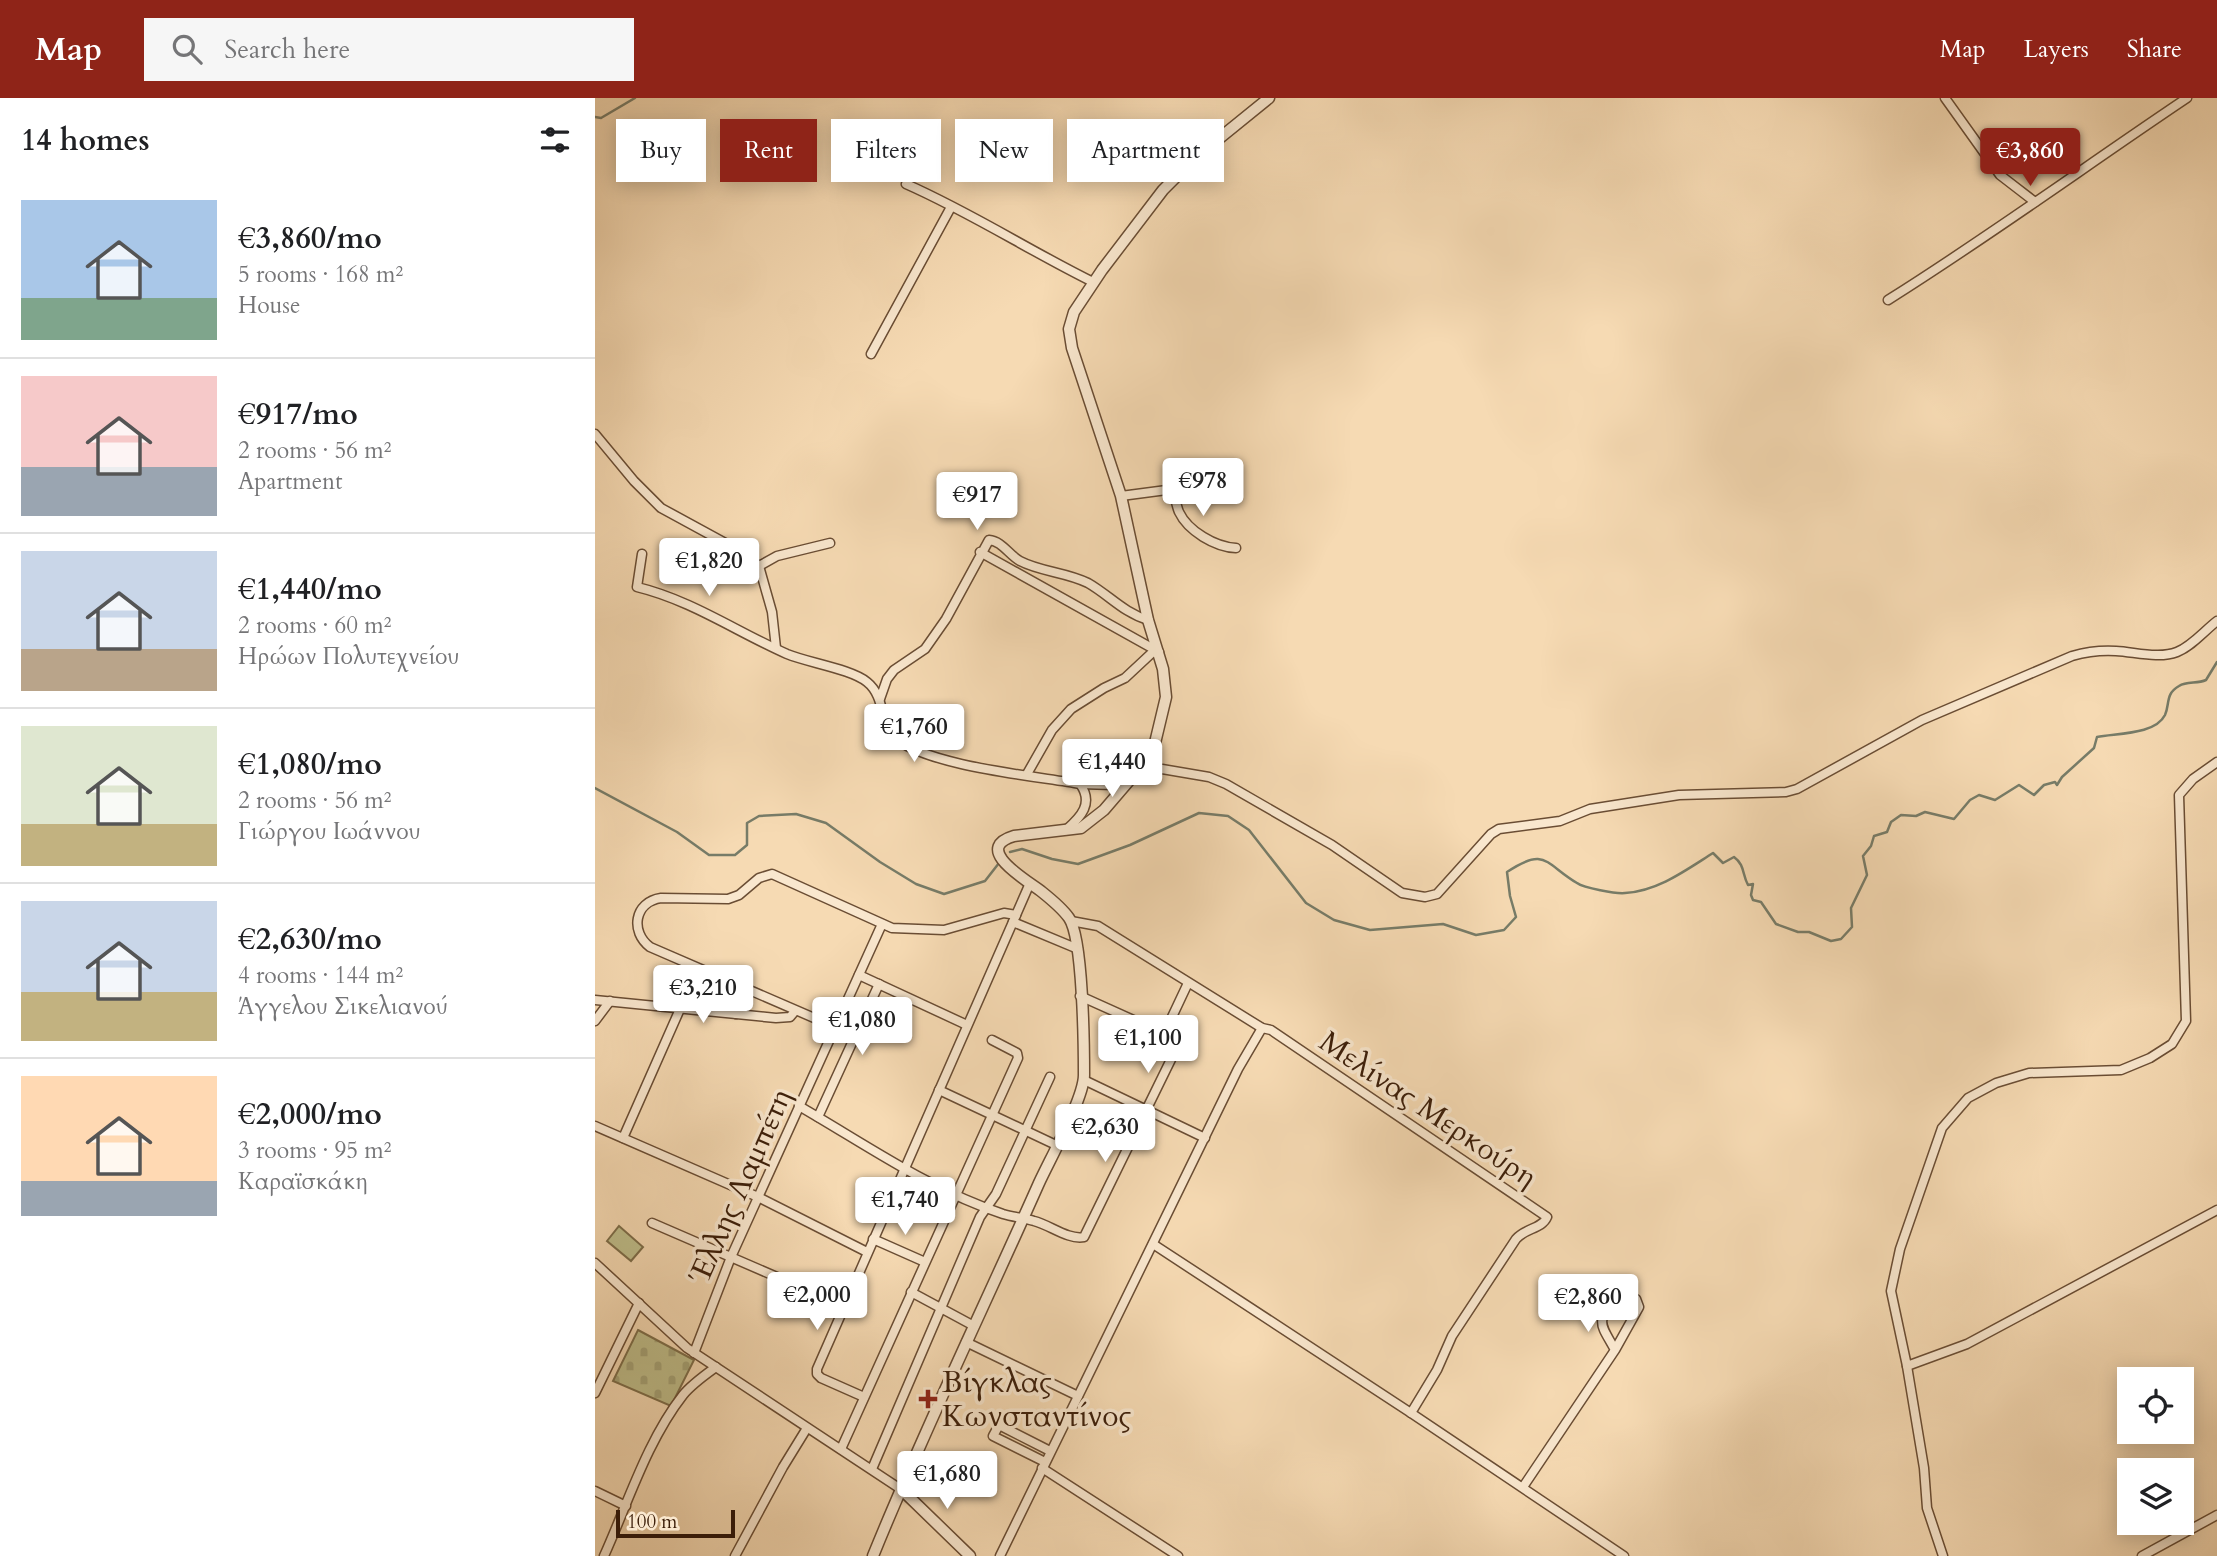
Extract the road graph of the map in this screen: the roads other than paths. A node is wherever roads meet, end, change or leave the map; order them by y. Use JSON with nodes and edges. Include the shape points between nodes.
{"nodes":[{"id":1,"x":1269,"y":98,"type":"edge"},
{"id":2,"x":1945,"y":98,"type":"edge"},
{"id":3,"x":2187,"y":98,"type":"edge"},
{"id":4,"x":906,"y":184,"type":"dead end"},
{"id":5,"x":2035,"y":202,"type":"junction"},
{"id":6,"x":951,"y":207,"type":"junction"},
{"id":7,"x":1093,"y":282,"type":"junction"},
{"id":8,"x":1888,"y":300,"type":"dead end"},
{"id":9,"x":871,"y":354,"type":"dead end"},
{"id":10,"x":595,"y":434,"type":"edge"},
{"id":11,"x":1197,"y":486,"type":"dead end"},
{"id":12,"x":1173,"y":489,"type":"junction"},
{"id":13,"x":1121,"y":496,"type":"junction"},
{"id":14,"x":830,"y":543,"type":"dead end"},
{"id":15,"x":1235,"y":548,"type":"dead end"},
{"id":16,"x":980,"y":552,"type":"junction"},
{"id":17,"x":642,"y":554,"type":"dead end"},
{"id":18,"x":759,"y":566,"type":"junction"},
{"id":19,"x":1149,"y":620,"type":"junction"},
{"id":20,"x":2217,"y":621,"type":"edge"},
{"id":21,"x":776,"y":648,"type":"junction"},
{"id":22,"x":1156,"y":648,"type":"junction"},
{"id":23,"x":880,"y":699,"type":"junction"},
{"id":24,"x":2217,"y":762,"type":"edge"},
{"id":25,"x":1027,"y":774,"type":"junction"},
{"id":26,"x":1134,"y":775,"type":"junction"},
{"id":27,"x":1080,"y":784,"type":"junction"},
{"id":28,"x":1066,"y":830,"type":"junction"},
{"id":29,"x":1030,"y":883,"type":"junction"},
{"id":30,"x":1014,"y":919,"type":"junction"},
{"id":31,"x":1071,"y":921,"type":"junction"},
{"id":32,"x":881,"y":924,"type":"junction"},
{"id":33,"x":1078,"y":949,"type":"junction"},
{"id":34,"x":859,"y":975,"type":"junction"},
{"id":35,"x":1188,"y":983,"type":"junction"},
{"id":36,"x":879,"y":984,"type":"junction"},
{"id":37,"x":745,"y":989,"type":"junction"},
{"id":38,"x":1080,"y":996,"type":"junction"},
{"id":39,"x":595,"y":1000,"type":"edge"},
{"id":40,"x":610,"y":1001,"type":"junction"},
{"id":41,"x":680,"y":1009,"type":"junction"},
{"id":42,"x":795,"y":1011,"type":"junction"},
{"id":43,"x":736,"y":1014,"type":"junction"},
{"id":44,"x":595,"y":1021,"type":"edge"},
{"id":45,"x":967,"y":1025,"type":"junction"},
{"id":46,"x":835,"y":1027,"type":"junction"},
{"id":47,"x":1262,"y":1028,"type":"junction"},
{"id":48,"x":1164,"y":1034,"type":"junction"},
{"id":49,"x":992,"y":1040,"type":"dead end"},
{"id":50,"x":1050,"y":1077,"type":"dead end"},
{"id":51,"x":1084,"y":1080,"type":"junction"},
{"id":52,"x":939,"y":1090,"type":"junction"},
{"id":53,"x":799,"y":1106,"type":"junction"},
{"id":54,"x":1147,"y":1111,"type":"junction"},
{"id":55,"x":991,"y":1115,"type":"junction"},
{"id":56,"x":818,"y":1117,"type":"junction"},
{"id":57,"x":595,"y":1126,"type":"edge"},
{"id":58,"x":1025,"y":1131,"type":"junction"},
{"id":59,"x":623,"y":1138,"type":"junction"},
{"id":60,"x":1205,"y":1138,"type":"junction"},
{"id":61,"x":1056,"y":1145,"type":"junction"},
{"id":62,"x":904,"y":1168,"type":"junction"},
{"id":63,"x":956,"y":1195,"type":"junction"},
{"id":64,"x":758,"y":1197,"type":"junction"},
{"id":65,"x":986,"y":1208,"type":"junction"},
{"id":66,"x":2217,"y":1210,"type":"edge"},
{"id":67,"x":1024,"y":1218,"type":"junction"},
{"id":68,"x":652,"y":1223,"type":"dead end"},
{"id":69,"x":873,"y":1239,"type":"junction"},
{"id":70,"x":1153,"y":1244,"type":"junction"},
{"id":71,"x":867,"y":1252,"type":"junction"},
{"id":72,"x":731,"y":1257,"type":"junction"},
{"id":73,"x":925,"y":1262,"type":"junction"},
{"id":74,"x":595,"y":1263,"type":"edge"},
{"id":75,"x":911,"y":1293,"type":"junction"},
{"id":76,"x":639,"y":1303,"type":"junction"},
{"id":77,"x":844,"y":1306,"type":"junction"},
{"id":78,"x":941,"y":1309,"type":"junction"},
{"id":79,"x":974,"y":1326,"type":"junction"},
{"id":80,"x":966,"y":1342,"type":"junction"},
{"id":81,"x":1615,"y":1350,"type":"junction"},
{"id":82,"x":694,"y":1353,"type":"junction"},
{"id":83,"x":1907,"y":1366,"type":"junction"},
{"id":84,"x":716,"y":1367,"type":"junction"},
{"id":85,"x":595,"y":1393,"type":"edge"},
{"id":86,"x":864,"y":1396,"type":"junction"},
{"id":87,"x":1078,"y":1396,"type":"junction"},
{"id":88,"x":1411,"y":1413,"type":"junction"},
{"id":89,"x":807,"y":1428,"type":"junction"},
{"id":90,"x":841,"y":1450,"type":"junction"},
{"id":91,"x":1050,"y":1451,"type":"junction"},
{"id":92,"x":1044,"y":1465,"type":"junction"},
{"id":93,"x":872,"y":1469,"type":"junction"},
{"id":94,"x":1523,"y":1488,"type":"junction"},
{"id":95,"x":902,"y":1490,"type":"junction"},
{"id":96,"x":595,"y":1491,"type":"edge"},
{"id":97,"x":626,"y":1506,"type":"junction"},
{"id":98,"x":2217,"y":1514,"type":"edge"},
{"id":99,"x":875,"y":1555,"type":"edge"},
{"id":100,"x":1173,"y":1555,"type":"edge"},
{"id":101,"x":604,"y":1556,"type":"edge"},
{"id":102,"x":735,"y":1556,"type":"edge"},
{"id":103,"x":970,"y":1556,"type":"edge"},
{"id":104,"x":1000,"y":1556,"type":"edge"},
{"id":105,"x":1623,"y":1556,"type":"edge"},
{"id":106,"x":1943,"y":1556,"type":"edge"},
{"id":107,"x":2142,"y":1556,"type":"edge"}],
"edges":[{"from":1,"to":7,"type":"street","via":[[1163,190]]},
{"from":2,"to":5,"type":"street","via":[[2000,175]]},
{"from":3,"to":5,"type":"street"},
{"from":4,"to":6,"type":"street"},
{"from":5,"to":8,"type":"street"},
{"from":6,"to":7,"type":"street"},
{"from":6,"to":9,"type":"street"},
{"from":7,"to":13,"type":"street","via":[[1074,312],[1069,334]]},
{"from":10,"to":18,"type":"street","via":[[661,508]]},
{"from":11,"to":12,"type":"street"},
{"from":12,"to":13,"type":"street"},
{"from":12,"to":15,"type":"street","via":[[1179,513],[1199,534]]},
{"from":13,"to":19,"type":"street"},
{"from":14,"to":18,"type":"street","via":[[777,556]]},
{"from":16,"to":19,"type":"street","via":[[993,540],[1017,559],[1086,582],[1122,608]]},
{"from":16,"to":22,"type":"street"},
{"from":16,"to":23,"type":"street","via":[[946,620],[925,649],[894,670]]},
{"from":17,"to":21,"type":"street","via":[[637,587],[700,610]]},
{"from":18,"to":21,"type":"street"},
{"from":19,"to":22,"type":"street"},
{"from":20,"to":26,"type":"street","via":[[2177,652],[2113,650],[2072,656],[1922,720],[1797,789],[1679,795],[1499,830],[1490,834],[1437,894],[1425,897],[1402,893],[1332,845],[1226,784],[1162,769]]},
{"from":21,"to":23,"type":"street","via":[[867,682]]},
{"from":22,"to":25,"type":"street","via":[[1125,678],[1071,709],[1052,730]]},
{"from":22,"to":26,"type":"street","via":[[1166,697],[1155,743]]},
{"from":23,"to":25,"type":"street","via":[[890,732],[912,747],[947,761]]},
{"from":24,"to":83,"type":"street","via":[[2179,794],[2186,1021],[2172,1044],[2150,1058],[2121,1070],[2029,1073],[1997,1083],[1968,1098],[1942,1128],[1900,1249],[1891,1292]]},
{"from":25,"to":27,"type":"street"},
{"from":26,"to":27,"type":"street","via":[[1114,785]]},
{"from":26,"to":28,"type":"street","via":[[1090,822]]},
{"from":27,"to":28,"type":"street","via":[[1088,802],[1080,818]]},
{"from":28,"to":29,"type":"street","via":[[1019,835],[1003,842],[1001,859]]},
{"from":29,"to":30,"type":"street"},
{"from":29,"to":31,"type":"street"},
{"from":30,"to":32,"type":"street","via":[[1005,913],[944,930]]},
{"from":30,"to":33,"type":"street"},
{"from":30,"to":45,"type":"street"},
{"from":31,"to":33,"type":"street"},
{"from":31,"to":35,"type":"street","name":"Μελίνας Μερκούρη","via":[[1098,926]]},
{"from":32,"to":34,"type":"street","name":"Έλλης Λαμπέτη"},
{"from":32,"to":37,"type":"street","via":[[772,874],[728,899],[653,899],[644,905],[636,923],[650,947]]},
{"from":33,"to":38,"type":"street"},
{"from":34,"to":36,"type":"street"},
{"from":34,"to":46,"type":"street","name":"Έλλης Λαμπέτη"},
{"from":35,"to":47,"type":"street","name":"Μελίνας Μερκούρη"},
{"from":35,"to":48,"type":"street"},
{"from":36,"to":45,"type":"street"},
{"from":36,"to":56,"type":"street"},
{"from":37,"to":42,"type":"street"},
{"from":37,"to":43,"type":"street"},
{"from":38,"to":48,"type":"street"},
{"from":38,"to":51,"type":"street"},
{"from":39,"to":40,"type":"street"},
{"from":40,"to":41,"type":"street"},
{"from":40,"to":44,"type":"street"},
{"from":41,"to":43,"type":"street"},
{"from":41,"to":59,"type":"street"},
{"from":42,"to":43,"type":"street","via":[[783,1018]]},
{"from":42,"to":46,"type":"street"},
{"from":45,"to":52,"type":"street"},
{"from":46,"to":53,"type":"street","name":"Έλλης Λαμπέτη"},
{"from":47,"to":60,"type":"street"},
{"from":47,"to":88,"type":"street","name":"Μελίνας Μερκούρη","via":[[1547,1217],[1516,1239],[1452,1336]]},
{"from":48,"to":54,"type":"street","via":[[1180,1041]]},
{"from":49,"to":55,"type":"street","via":[[1019,1056]]},
{"from":50,"to":58,"type":"street"},
{"from":51,"to":54,"type":"street"},
{"from":51,"to":61,"type":"street"},
{"from":52,"to":55,"type":"street"},
{"from":52,"to":62,"type":"street"},
{"from":53,"to":56,"type":"street"},
{"from":53,"to":64,"type":"street","name":"Έλλης Λαμπέτη"},
{"from":54,"to":60,"type":"street"},
{"from":54,"to":67,"type":"street","via":[[1086,1236],[1079,1238]]},
{"from":55,"to":58,"type":"street"},
{"from":55,"to":63,"type":"street"},
{"from":56,"to":62,"type":"street"},
{"from":57,"to":59,"type":"street"},
{"from":58,"to":61,"type":"street"},
{"from":58,"to":65,"type":"street"},
{"from":59,"to":64,"type":"street"},
{"from":60,"to":70,"type":"street"},
{"from":61,"to":67,"type":"street"},
{"from":62,"to":63,"type":"street"},
{"from":62,"to":69,"type":"street"},
{"from":63,"to":65,"type":"street"},
{"from":63,"to":73,"type":"street"},
{"from":64,"to":71,"type":"street"},
{"from":64,"to":72,"type":"street","name":"Έλλης Λαμπέτη"},
{"from":65,"to":67,"type":"street"},
{"from":65,"to":78,"type":"street"},
{"from":66,"to":83,"type":"street","via":[[1967,1344]]},
{"from":67,"to":79,"type":"street"},
{"from":68,"to":72,"type":"street"},
{"from":69,"to":71,"type":"street"},
{"from":69,"to":73,"type":"street"},
{"from":70,"to":87,"type":"street"},
{"from":70,"to":88,"type":"street"},
{"from":71,"to":77,"type":"street"},
{"from":72,"to":77,"type":"street"},
{"from":72,"to":82,"type":"street","name":"Έλλης Λαμπέτη"},
{"from":73,"to":75,"type":"street"},
{"from":74,"to":76,"type":"street"},
{"from":75,"to":78,"type":"street"},
{"from":75,"to":86,"type":"street"},
{"from":76,"to":82,"type":"street"},
{"from":76,"to":85,"type":"street"},
{"from":77,"to":86,"type":"street","via":[[817,1372],[821,1378]]},
{"from":78,"to":79,"type":"street"},
{"from":78,"to":93,"type":"street"},
{"from":79,"to":80,"type":"street"},
{"from":80,"to":87,"type":"street"},
{"from":80,"to":95,"type":"street"},
{"from":81,"to":81,"type":"street","via":[[1639,1307],[1636,1300],[1621,1293],[1601,1321]]},
{"from":81,"to":94,"type":"street"},
{"from":82,"to":84,"type":"street"},
{"from":83,"to":106,"type":"street","via":[[1927,1508]]},
{"from":84,"to":89,"type":"street"},
{"from":84,"to":97,"type":"street","via":[[684,1394],[667,1418]]},
{"from":86,"to":90,"type":"street"},
{"from":87,"to":91,"type":"street"},
{"from":88,"to":94,"type":"street"},
{"from":89,"to":90,"type":"street"},
{"from":89,"to":102,"type":"street"},
{"from":90,"to":93,"type":"street"},
{"from":91,"to":92,"type":"street"},
{"from":91,"to":92,"type":"street","via":[[999,1425],[993,1436]]},
{"from":92,"to":100,"type":"street"},
{"from":92,"to":104,"type":"street"},
{"from":93,"to":95,"type":"street"},
{"from":94,"to":105,"type":"street"},
{"from":95,"to":99,"type":"street"},
{"from":95,"to":103,"type":"street"},
{"from":96,"to":97,"type":"street"},
{"from":97,"to":101,"type":"street"},
{"from":98,"to":107,"type":"street"}]}
